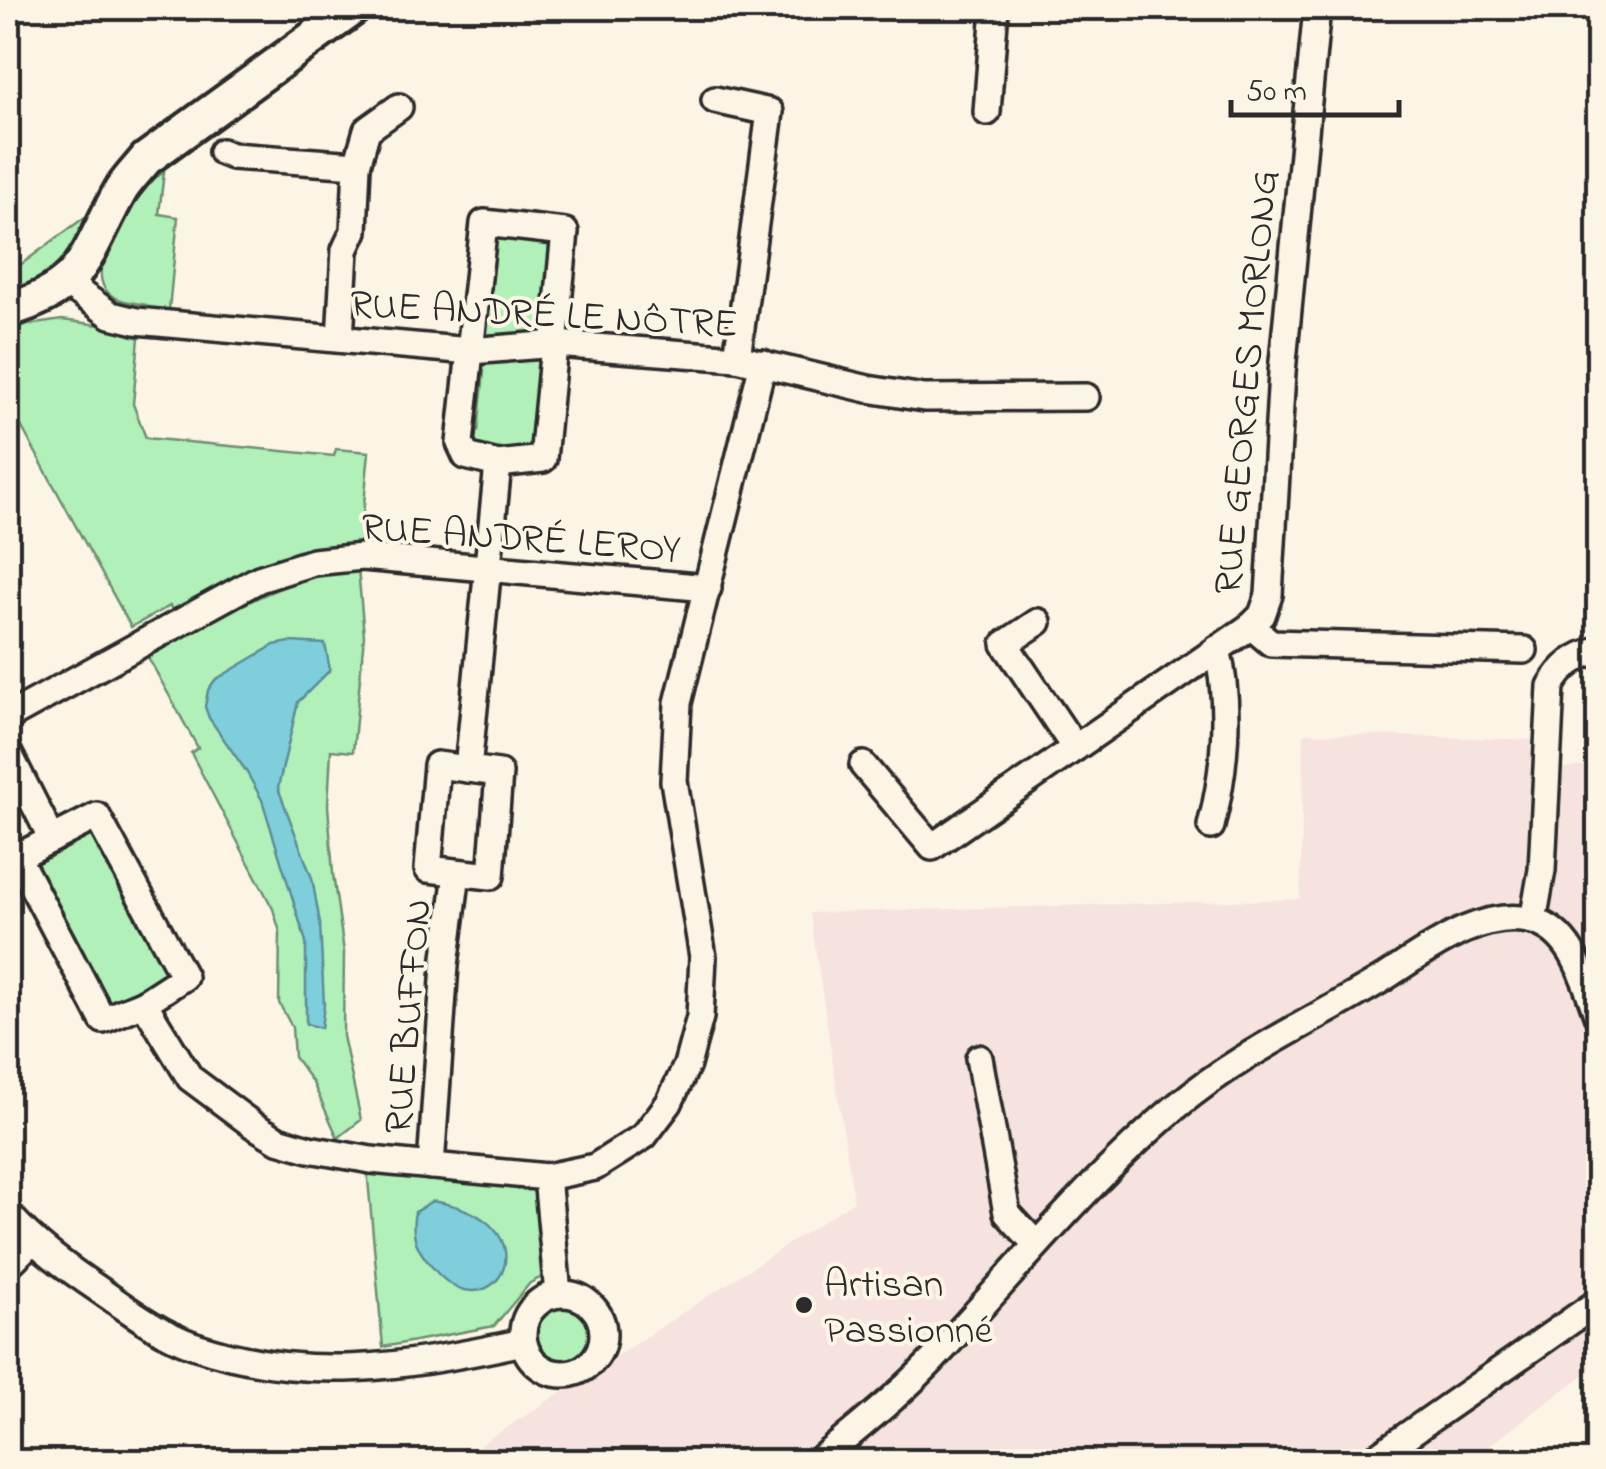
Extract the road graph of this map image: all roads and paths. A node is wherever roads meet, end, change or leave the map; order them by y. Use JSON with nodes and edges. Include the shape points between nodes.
{"nodes":[{"id":1,"x":354,"y":8,"type":"edge"},
{"id":2,"x":995,"y":8,"type":"edge"},
{"id":3,"x":1317,"y":8,"type":"edge"},
{"id":4,"x":714,"y":100,"type":"dead end"},
{"id":5,"x":399,"y":107,"type":"dead end"},
{"id":6,"x":987,"y":112,"type":"dead end"},
{"id":7,"x":222,"y":152,"type":"dead end"},
{"id":8,"x":357,"y":165,"type":"junction"},
{"id":9,"x":66,"y":284,"type":"junction"},
{"id":10,"x":8,"y":310,"type":"edge"},
{"id":11,"x":340,"y":338,"type":"junction"},
{"id":12,"x":556,"y":344,"type":"junction"},
{"id":13,"x":470,"y":350,"type":"junction"},
{"id":14,"x":737,"y":358,"type":"junction"},
{"id":15,"x":763,"y":363,"type":"junction"},
{"id":16,"x":1086,"y":397,"type":"dead end"},
{"id":17,"x":498,"y":464,"type":"junction"},
{"id":18,"x":488,"y":570,"type":"junction"},
{"id":19,"x":708,"y":588,"type":"junction"},
{"id":20,"x":1038,"y":622,"type":"dead end"},
{"id":21,"x":1251,"y":626,"type":"junction"},
{"id":22,"x":1217,"y":650,"type":"junction"},
{"id":23,"x":1524,"y":650,"type":"dead end"},
{"id":24,"x":1598,"y":650,"type":"edge"},
{"id":25,"x":8,"y":717,"type":"edge"},
{"id":26,"x":1075,"y":748,"type":"junction"},
{"id":27,"x":8,"y":752,"type":"edge"},
{"id":28,"x":863,"y":765,"type":"dead end"},
{"id":29,"x":468,"y":769,"type":"junction"},
{"id":30,"x":1211,"y":826,"type":"dead end"},
{"id":31,"x":52,"y":838,"type":"junction"},
{"id":32,"x":457,"y":873,"type":"junction"},
{"id":33,"x":1532,"y":921,"type":"junction"},
{"id":34,"x":144,"y":1003,"type":"junction"},
{"id":35,"x":1598,"y":1017,"type":"edge"},
{"id":36,"x":979,"y":1058,"type":"dead end"},
{"id":37,"x":431,"y":1166,"type":"junction"},
{"id":38,"x":547,"y":1177,"type":"junction"},
{"id":39,"x":8,"y":1214,"type":"edge"},
{"id":40,"x":32,"y":1241,"type":"junction"},
{"id":41,"x":1036,"y":1244,"type":"junction"},
{"id":42,"x":8,"y":1265,"type":"edge"},
{"id":43,"x":558,"y":1294,"type":"junction"},
{"id":44,"x":1598,"y":1302,"type":"edge"},
{"id":45,"x":523,"y":1342,"type":"junction"},
{"id":46,"x":817,"y":1462,"type":"edge"},
{"id":47,"x":1369,"y":1462,"type":"edge"}],
"edges":[{"from":1,"to":9,"type":"street","via":[[146,159]]},
{"from":2,"to":6,"type":"street"},
{"from":3,"to":21,"type":"street","name":"RUE GEORGES MORLONG","via":[[1282,372],[1269,596]]},
{"from":4,"to":14,"type":"street","via":[[770,112]]},
{"from":5,"to":8,"type":"street","via":[[367,130]]},
{"from":7,"to":8,"type":"street"},
{"from":8,"to":11,"type":"street"},
{"from":9,"to":10,"type":"street"},
{"from":9,"to":11,"type":"street","name":"RUE ANDRÉ LE NÔTRE","via":[[111,315],[136,322]]},
{"from":11,"to":13,"type":"street","name":"RUE ANDRÉ LE NÔTRE"},
{"from":12,"to":13,"type":"street","name":"RUE ANDRÉ LE NÔTRE"},
{"from":12,"to":13,"type":"street","via":[[565,232],[484,224]]},
{"from":12,"to":14,"type":"street","name":"RUE ANDRÉ LE NÔTRE"},
{"from":12,"to":17,"type":"street","via":[[543,460]]},
{"from":13,"to":17,"type":"street","via":[[460,443],[466,456]]},
{"from":14,"to":15,"type":"street","name":"RUE ANDRÉ LE NÔTRE"},
{"from":15,"to":16,"type":"street","name":"RUE ANDRÉ LE NÔTRE","via":[[924,398]]},
{"from":15,"to":19,"type":"street"},
{"from":17,"to":18,"type":"street"},
{"from":18,"to":19,"type":"street","name":"RUE ANDRÉ LEROY"},
{"from":18,"to":25,"type":"street","name":"RUE ANDRÉ LEROY","via":[[362,557],[290,568]]},
{"from":18,"to":29,"type":"street"},
{"from":19,"to":38,"type":"street","via":[[687,657],[674,742],[674,781],[704,957],[700,1017],[687,1065],[644,1136],[595,1167]]},
{"from":20,"to":26,"type":"street","via":[[1005,644]]},
{"from":21,"to":22,"type":"street","name":"RUE GEORGES MORLONG"},
{"from":21,"to":23,"type":"street","via":[[1271,642]]},
{"from":22,"to":26,"type":"street","name":"RUE GEORGES MORLONG"},
{"from":22,"to":30,"type":"street","via":[[1225,681],[1220,789]]},
{"from":24,"to":33,"type":"street","via":[[1558,672],[1552,686],[1542,870]]},
{"from":26,"to":28,"type":"street","name":"RUE GEORGES MORLONG","via":[[932,847]]},
{"from":27,"to":31,"type":"street"},
{"from":29,"to":32,"type":"street","name":"RUE BUFFON","via":[[437,766],[428,869]]},
{"from":29,"to":32,"type":"street","name":"RUE BUFFON","via":[[499,773],[491,876]]},
{"from":31,"to":34,"type":"street","via":[[17,858],[104,1020]]},
{"from":31,"to":34,"type":"street","via":[[98,816],[184,977]]},
{"from":32,"to":37,"type":"street","name":"RUE BUFFON"},
{"from":33,"to":35,"type":"street","via":[[1568,946]]},
{"from":33,"to":41,"type":"street","via":[[1476,926],[1262,1046],[1116,1160]]},
{"from":34,"to":37,"type":"street","via":[[190,1078],[278,1140],[340,1156]]},
{"from":36,"to":41,"type":"street","via":[[1007,1213]]},
{"from":37,"to":38,"type":"street"},
{"from":38,"to":43,"type":"street"},
{"from":39,"to":40,"type":"street"},
{"from":40,"to":42,"type":"street"},
{"from":40,"to":45,"type":"street","via":[[150,1325],[192,1345],[258,1362],[344,1370],[432,1362]]},
{"from":41,"to":46,"type":"street","via":[[939,1354]]},
{"from":43,"to":45,"type":"street","via":[[534,1305]]},
{"from":43,"to":45,"type":"street","via":[[583,1298],[600,1318],[596,1356],[576,1372],[549,1372]]},
{"from":44,"to":47,"type":"street"}]}
